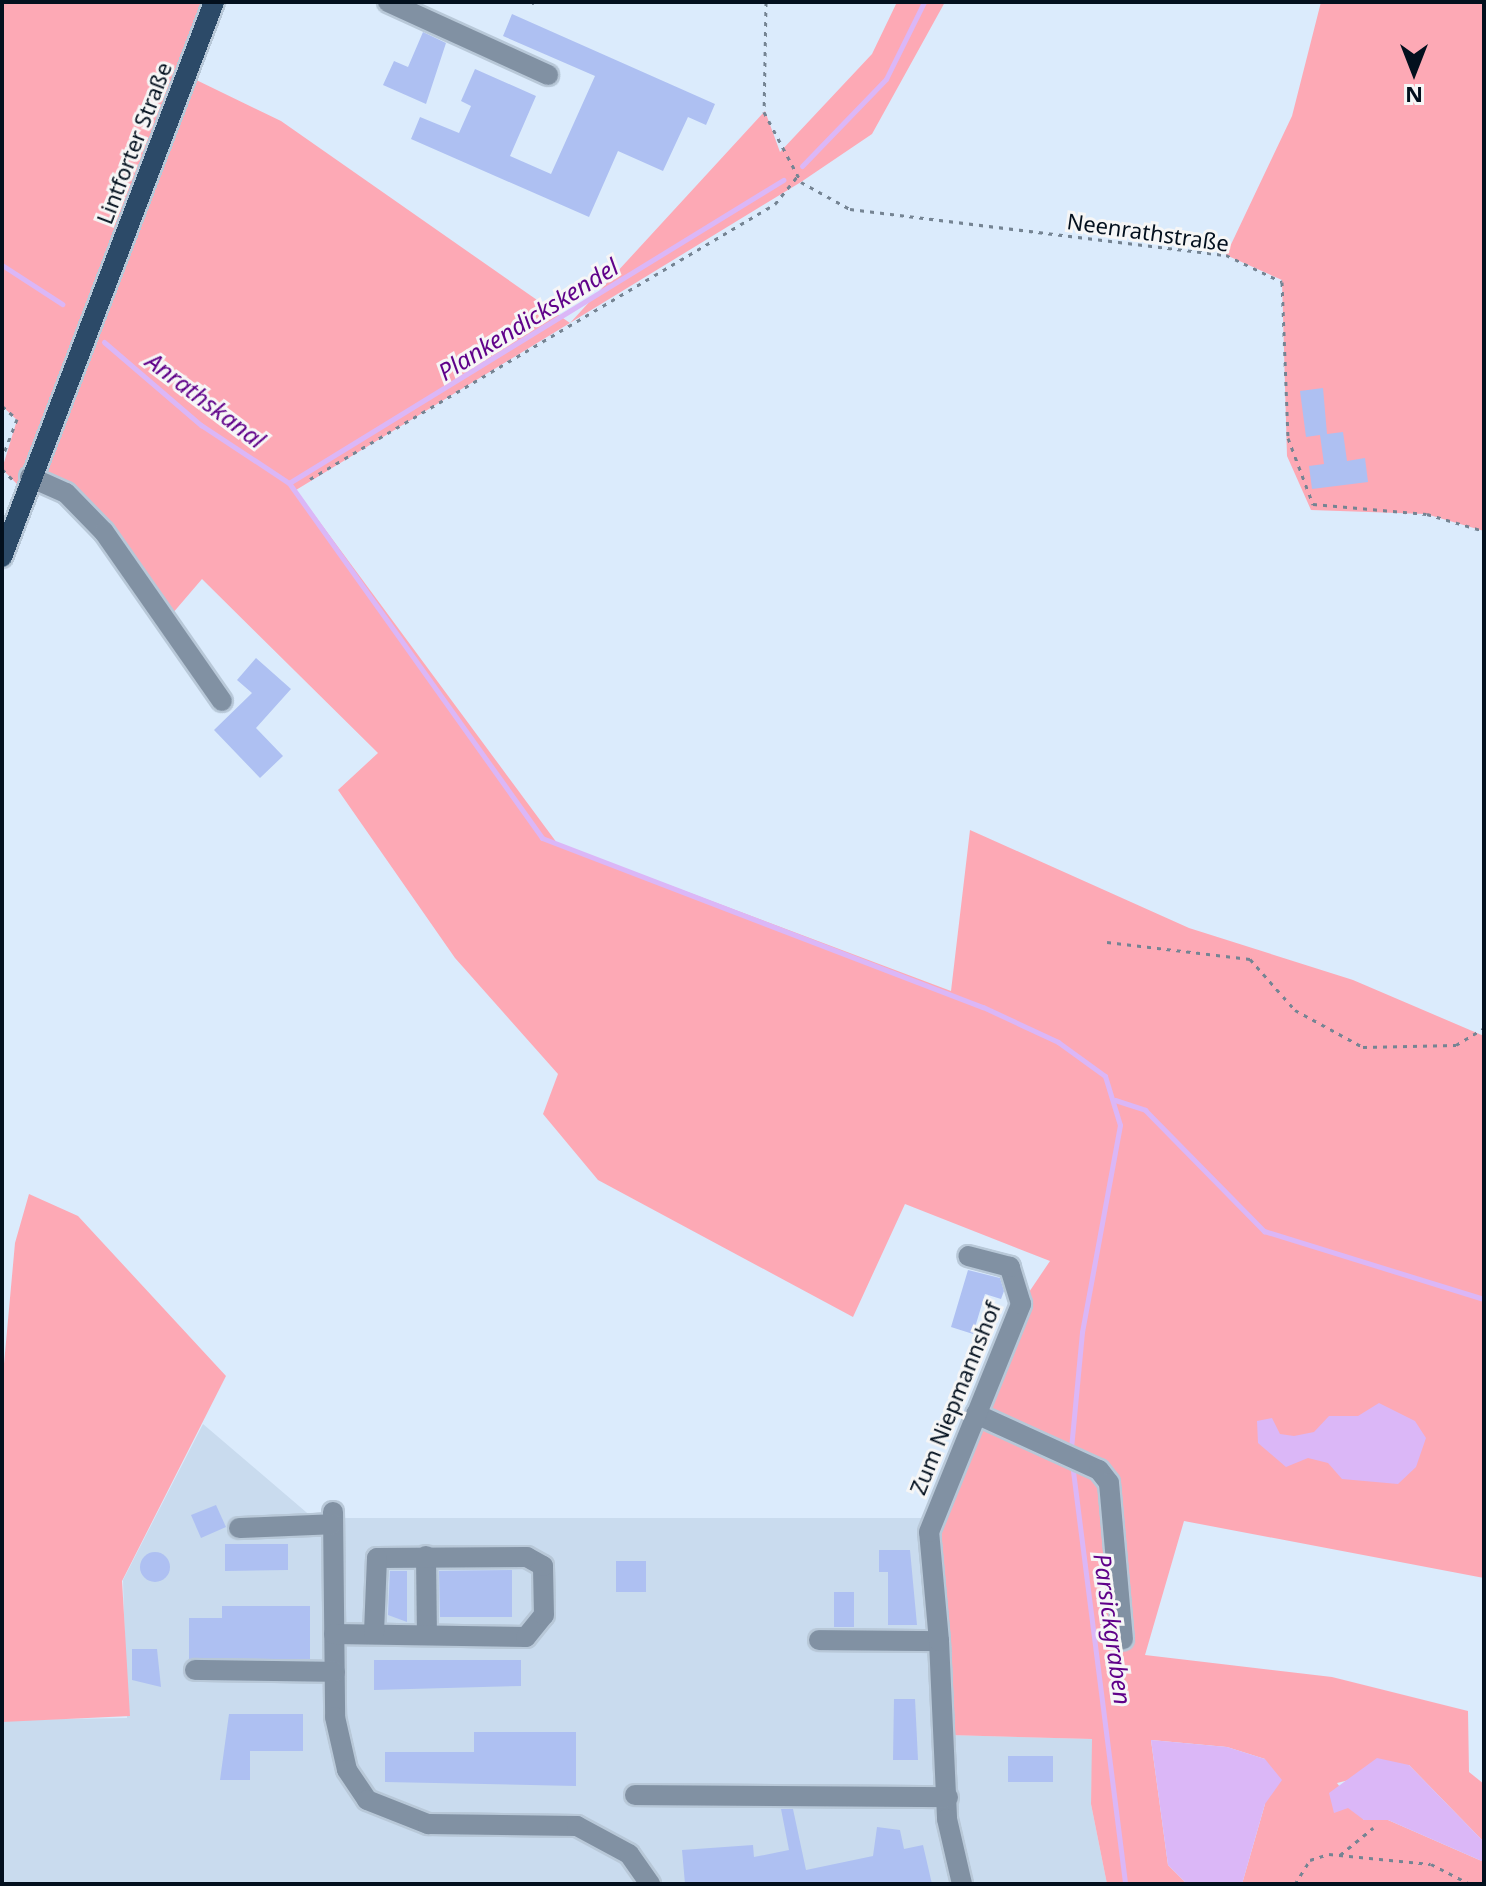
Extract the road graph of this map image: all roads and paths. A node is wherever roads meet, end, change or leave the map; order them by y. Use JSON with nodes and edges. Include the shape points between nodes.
{"nodes":[{"id":1,"x":214,"y":2,"type":"edge"},
{"id":2,"x":388,"y":2,"type":"edge"},
{"id":3,"x":766,"y":2,"type":"edge"},
{"id":4,"x":548,"y":75,"type":"dead end"},
{"id":5,"x":797,"y":177,"type":"junction"},
{"id":6,"x":2,"y":406,"type":"edge"},
{"id":7,"x":2,"y":458,"type":"edge"},
{"id":8,"x":30,"y":477,"type":"junction"},
{"id":9,"x":310,"y":479,"type":"dead end"},
{"id":10,"x":1484,"y":531,"type":"edge"},
{"id":11,"x":2,"y":557,"type":"edge"},
{"id":12,"x":222,"y":701,"type":"dead end"},
{"id":13,"x":1107,"y":942,"type":"dead end"},
{"id":14,"x":1484,"y":1028,"type":"edge"},
{"id":15,"x":968,"y":1256,"type":"dead end"},
{"id":16,"x":976,"y":1414,"type":"junction"},
{"id":17,"x":239,"y":1528,"type":"dead end"},
{"id":18,"x":426,"y":1556,"type":"junction"},
{"id":19,"x":334,"y":1634,"type":"junction"},
{"id":20,"x":374,"y":1634,"type":"junction"},
{"id":21,"x":427,"y":1634,"type":"junction"},
{"id":22,"x":1123,"y":1639,"type":"dead end"},
{"id":23,"x":819,"y":1640,"type":"dead end"},
{"id":24,"x":939,"y":1641,"type":"junction"},
{"id":25,"x":195,"y":1670,"type":"dead end"},
{"id":26,"x":335,"y":1672,"type":"junction"},
{"id":27,"x":635,"y":1795,"type":"dead end"},
{"id":28,"x":948,"y":1797,"type":"junction"},
{"id":29,"x":1373,"y":1828,"type":"dead end"},
{"id":30,"x":1340,"y":1855,"type":"junction"},
{"id":31,"x":650,"y":1884,"type":"edge"},
{"id":32,"x":962,"y":1884,"type":"edge"},
{"id":33,"x":1295,"y":1884,"type":"edge"},
{"id":34,"x":1470,"y":1884,"type":"edge"}],
"edges":[{"from":1,"to":8,"type":"main road","name":"Lintforter Straße"},
{"from":2,"to":4,"type":"street"},
{"from":3,"to":5,"type":"path","via":[[764,112]]},
{"from":5,"to":9,"type":"path","via":[[775,204]]},
{"from":5,"to":10,"type":"path","name":"Neenrathstraße","via":[[850,209],[1226,255],[1282,282],[1288,438],[1313,504],[1427,514]]},
{"from":6,"to":7,"type":"path","via":[[17,419]]},
{"from":8,"to":11,"type":"main road","name":"Lintforter Straße"},
{"from":8,"to":12,"type":"street","via":[[66,493],[104,532]]},
{"from":13,"to":14,"type":"path","via":[[1250,959],[1295,1010],[1363,1047],[1456,1045]]},
{"from":15,"to":16,"type":"street","name":"Zum Niepmannshof","via":[[1010,1267],[1021,1304]]},
{"from":16,"to":22,"type":"street","via":[[1072,1456],[1109,1483]]},
{"from":16,"to":24,"type":"street","name":"Zum Niepmannshof","via":[[929,1532]]},
{"from":17,"to":19,"type":"street","via":[[333,1518]]},
{"from":18,"to":20,"type":"street","via":[[372,1560]]},
{"from":18,"to":21,"type":"street"},
{"from":18,"to":21,"type":"street","via":[[537,1557],[544,1586],[540,1629],[526,1637]]},
{"from":19,"to":20,"type":"street"},
{"from":19,"to":26,"type":"street"},
{"from":20,"to":21,"type":"street"},
{"from":23,"to":24,"type":"street"},
{"from":24,"to":28,"type":"street","name":"Zum Niepmannshof"},
{"from":25,"to":26,"type":"street"},
{"from":26,"to":31,"type":"street","via":[[339,1746],[367,1800],[428,1824],[577,1826],[629,1854]]},
{"from":27,"to":28,"type":"street"},
{"from":28,"to":32,"type":"street","name":"Zum Niepmannshof","via":[[947,1819]]},
{"from":29,"to":30,"type":"path"},
{"from":30,"to":33,"type":"path","via":[[1310,1860]]},
{"from":30,"to":34,"type":"path","via":[[1431,1864]]}]}
